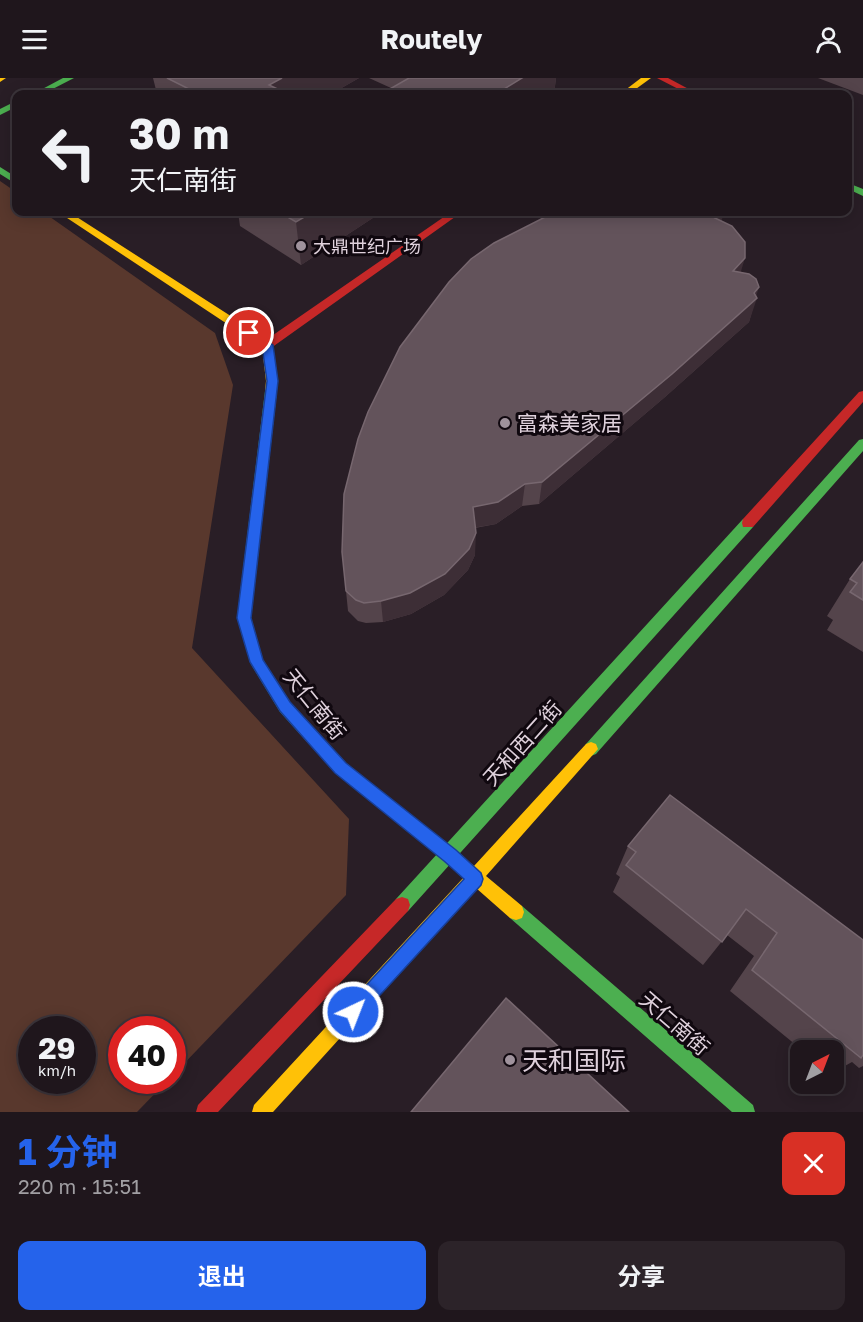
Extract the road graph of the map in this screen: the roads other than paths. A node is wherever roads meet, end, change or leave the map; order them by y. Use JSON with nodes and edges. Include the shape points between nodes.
{"nodes":[{"id":1,"x":70,"y":78,"type":"edge"},
{"id":2,"x":661,"y":78,"type":"edge"},
{"id":3,"x":640,"y":79,"type":"edge"},
{"id":4,"x":45,"y":90,"type":"edge"},
{"id":5,"x":628,"y":90,"type":"edge"},
{"id":6,"x":659,"y":90,"type":"edge"},
{"id":7,"x":686,"y":90,"type":"edge"},
{"id":8,"x":69,"y":216,"type":"edge"},
{"id":9,"x":451,"y":216,"type":"edge"},
{"id":10,"x":267,"y":345,"type":"junction"},
{"id":11,"x":863,"y":395,"type":"edge"},
{"id":12,"x":863,"y":443,"type":"edge"},
{"id":13,"x":450,"y":855,"type":"junction"},
{"id":14,"x":475,"y":879,"type":"junction"},
{"id":15,"x":205,"y":1112,"type":"edge"},
{"id":16,"x":261,"y":1112,"type":"edge"},
{"id":17,"x":746,"y":1112,"type":"edge"}],
"edges":[{"from":1,"to":4,"type":"street"},
{"from":2,"to":7,"type":"street"},
{"from":3,"to":5,"type":"street"},
{"from":3,"to":6,"type":"street"},
{"from":8,"to":10,"type":"street"},
{"from":9,"to":10,"type":"street"},
{"from":10,"to":13,"type":"street","name":"天仁南街","via":[[272,381],[244,618],[257,662],[285,707],[341,768]]},
{"from":11,"to":13,"type":"street","name":"天和西二街"},
{"from":12,"to":14,"type":"street"},
{"from":13,"to":14,"type":"street","name":"天仁南街"},
{"from":13,"to":15,"type":"street","name":"天和西二街"},
{"from":14,"to":16,"type":"street"},
{"from":14,"to":17,"type":"street","name":"天仁南街"}]}
